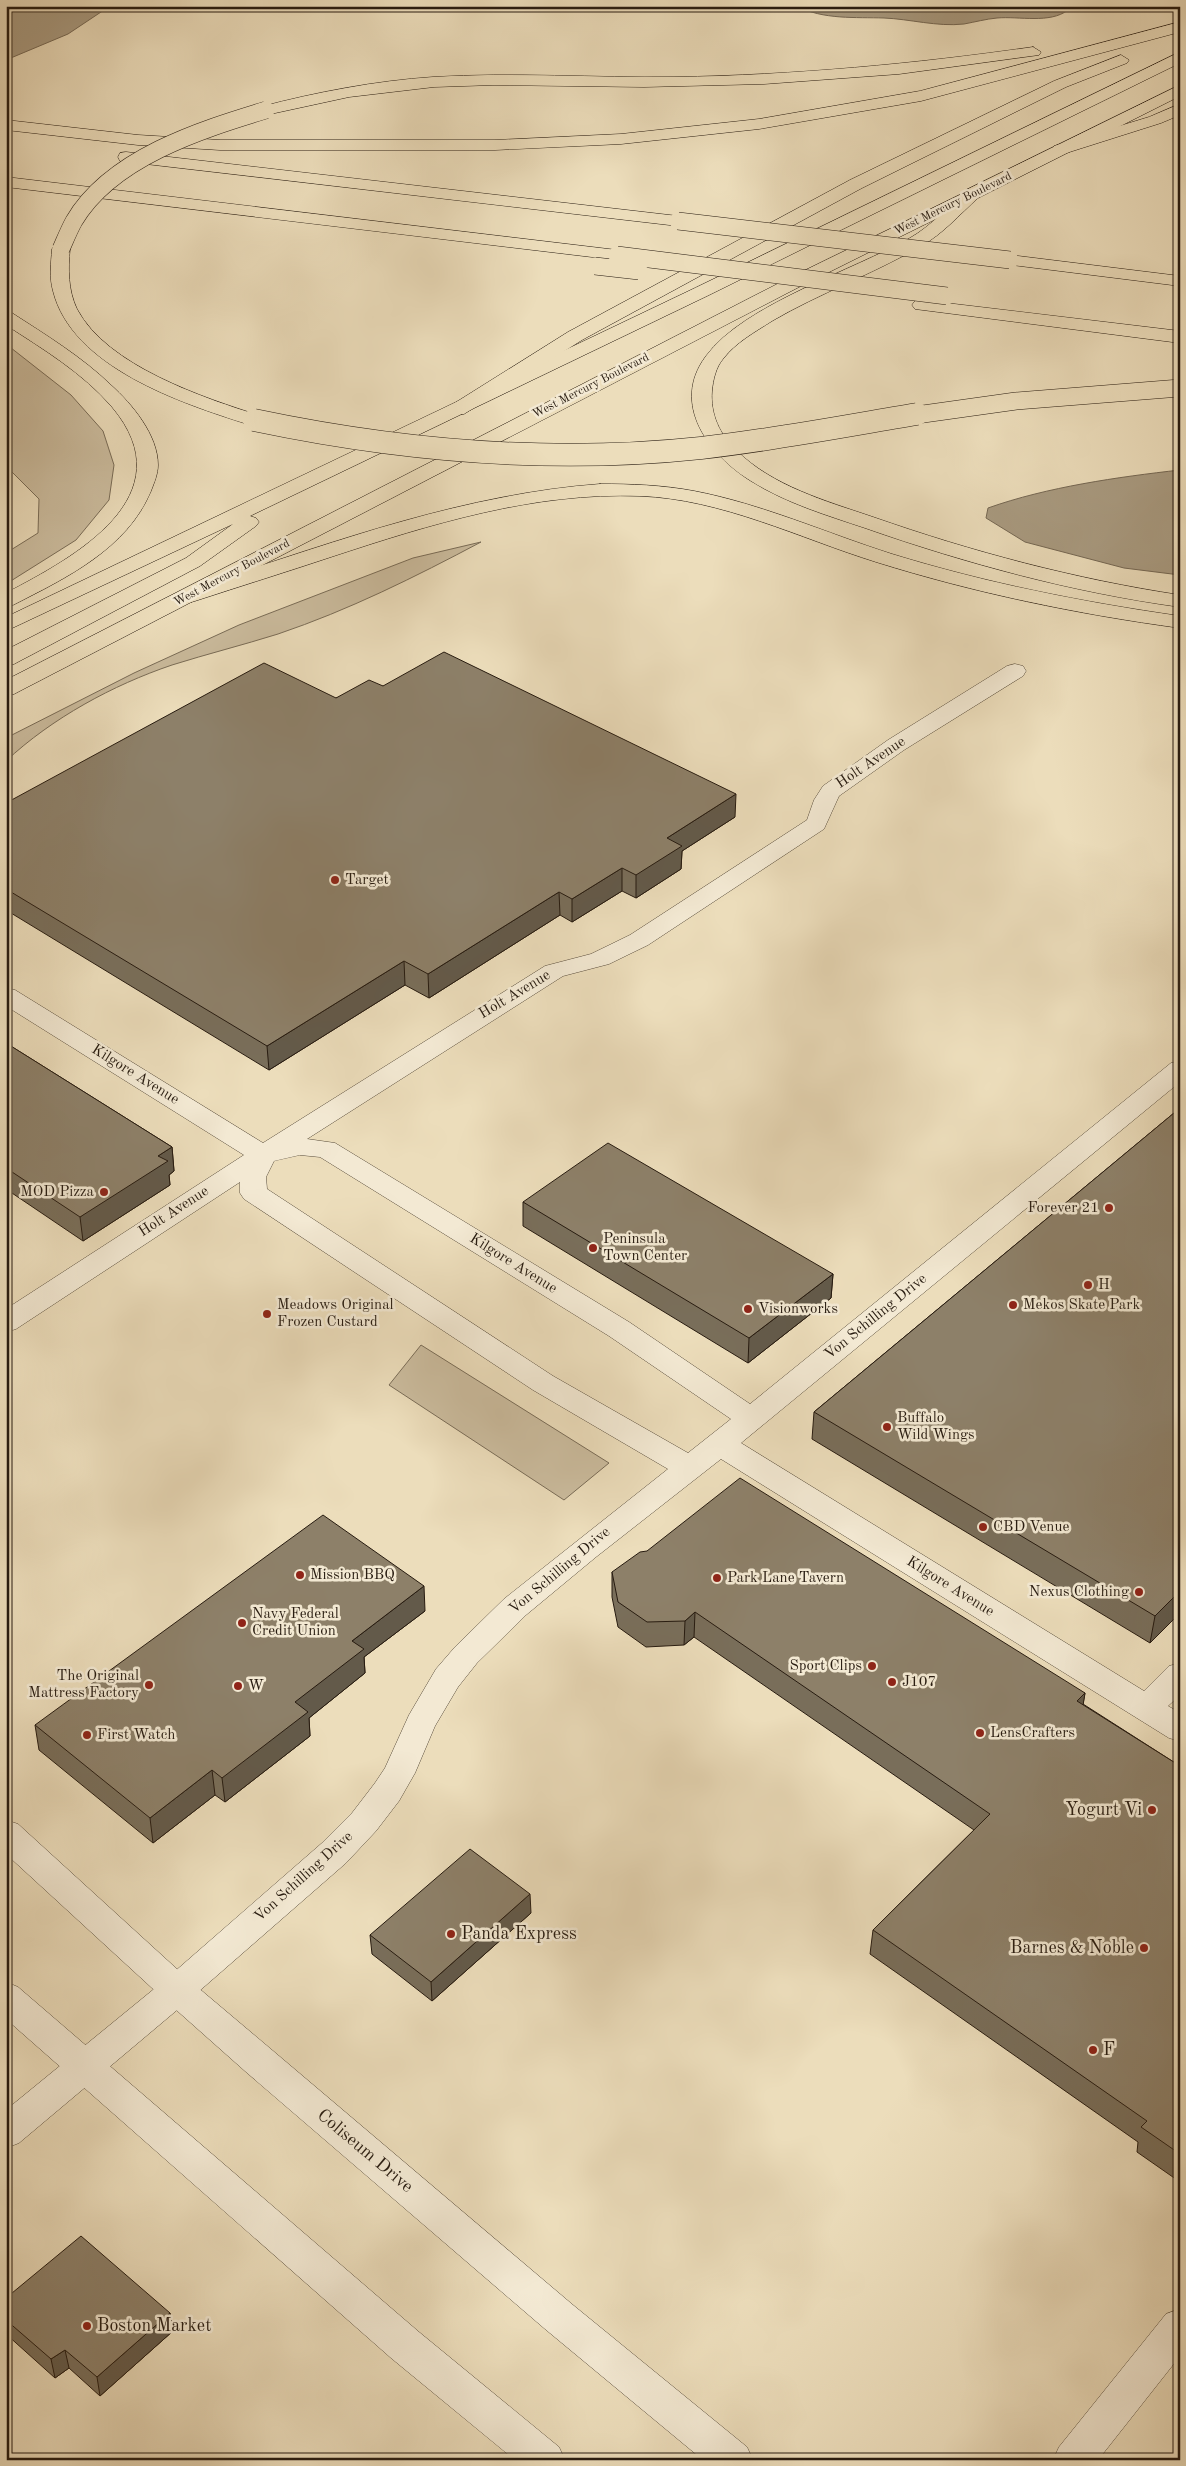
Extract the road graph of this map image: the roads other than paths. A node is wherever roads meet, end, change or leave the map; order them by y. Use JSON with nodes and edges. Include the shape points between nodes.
{"nodes":[{"id":1,"x":1180,"y":20,"type":"edge"},
{"id":2,"x":1180,"y":27,"type":"edge"},
{"id":3,"x":1180,"y":43,"type":"edge"},
{"id":4,"x":1180,"y":57,"type":"edge"},
{"id":5,"x":1180,"y":90,"type":"edge"},
{"id":6,"x":1180,"y":109,"type":"edge"},
{"id":7,"x":6,"y":125,"type":"edge"},
{"id":8,"x":1060,"y":150,"type":"junction"},
{"id":9,"x":105,"y":154,"type":"dead end"},
{"id":10,"x":6,"y":182,"type":"edge"},
{"id":11,"x":972,"y":194,"type":"junction"},
{"id":12,"x":462,"y":237,"type":"junction"},
{"id":13,"x":1180,"y":279,"type":"edge"},
{"id":14,"x":6,"y":317,"type":"edge"},
{"id":15,"x":1180,"y":324,"type":"edge"},
{"id":16,"x":1180,"y":337,"type":"edge"},
{"id":17,"x":1180,"y":388,"type":"edge"},
{"id":18,"x":457,"y":410,"type":"junction"},
{"id":19,"x":311,"y":478,"type":"junction"},
{"id":20,"x":188,"y":597,"type":"junction"},
{"id":21,"x":6,"y":601,"type":"edge"},
{"id":22,"x":1180,"y":601,"type":"edge"},
{"id":23,"x":1180,"y":622,"type":"edge"},
{"id":24,"x":6,"y":625,"type":"edge"},
{"id":25,"x":6,"y":659,"type":"edge"},
{"id":26,"x":1015,"y":671,"type":"dead end"},
{"id":27,"x":6,"y":690,"type":"edge"},
{"id":28,"x":6,"y":995,"type":"edge"},
{"id":29,"x":1180,"y":1069,"type":"edge"},
{"id":30,"x":263,"y":1155,"type":"junction"},
{"id":31,"x":6,"y":1322,"type":"edge"},
{"id":32,"x":751,"y":1419,"type":"junction"},
{"id":33,"x":720,"y":1444,"type":"junction"},
{"id":34,"x":690,"y":1468,"type":"junction"},
{"id":35,"x":1180,"y":1675,"type":"edge"},
{"id":36,"x":1146,"y":1708,"type":"junction"},
{"id":37,"x":1180,"y":1728,"type":"edge"},
{"id":38,"x":6,"y":1832,"type":"edge"},
{"id":39,"x":177,"y":1990,"type":"junction"},
{"id":40,"x":6,"y":1997,"type":"edge"},
{"id":41,"x":86,"y":2066,"type":"junction"},
{"id":42,"x":6,"y":2132,"type":"edge"},
{"id":43,"x":1180,"y":2326,"type":"edge"},
{"id":44,"x":545,"y":2460,"type":"edge"},
{"id":45,"x":732,"y":2460,"type":"edge"},
{"id":46,"x":1073,"y":2460,"type":"edge"}],
"edges":[{"from":1,"to":17,"type":"main road","bridge":true,"via":[[1056,48],[893,70],[730,81],[434,82],[337,94],[266,110],[192,135],[129,168],[108,183],[76,217],[61,249],[58,274],[64,300],[77,324],[117,361],[175,393],[254,420],[310,432],[450,451],[551,456],[715,447],[975,405]]},
{"from":2,"to":7,"type":"main road","via":[[921,96],[759,124],[622,140],[495,145],[220,145],[138,140]]},
{"from":3,"to":18,"type":"main road","via":[[1134,55],[1060,84],[856,184],[575,336]]},
{"from":4,"to":18,"type":"main road"},
{"from":5,"to":8,"type":"main road","name":"West Mercury Boulevard"},
{"from":6,"to":8,"type":"main road","via":[[1156,120]]},
{"from":8,"to":11,"type":"main road","name":"West Mercury Boulevard"},
{"from":9,"to":13,"type":"main road","bridge":true},
{"from":10,"to":12,"type":"main road"},
{"from":11,"to":20,"type":"main road","name":"West Mercury Boulevard","via":[[766,296]]},
{"from":11,"to":22,"type":"main road","via":[[917,242],[754,324],[729,342],[714,357],[704,380],[701,402],[706,422],[718,442],[745,467],[793,495],[820,506],[1010,566]]},
{"from":12,"to":15,"type":"main road","bridge":true},
{"from":12,"to":16,"type":"main road","bridge":true,"via":[[596,266]]},
{"from":14,"to":21,"type":"main road","via":[[106,390],[143,440],[148,466],[134,507],[101,543],[72,565]]},
{"from":18,"to":19,"type":"main road"},
{"from":19,"to":24,"type":"main road"},
{"from":19,"to":25,"type":"main road","via":[[193,562]]},
{"from":20,"to":23,"type":"main road","via":[[398,528],[491,503],[563,492],[641,490],[710,499],[844,545],[1006,590]]},
{"from":20,"to":27,"type":"main road","name":"West Mercury Boulevard"},
{"from":26,"to":30,"type":"street","name":"Holt Avenue","via":[[830,790],[823,800],[823,813],[816,824],[639,940],[600,959],[554,971]]},
{"from":28,"to":30,"type":"street","name":"Kilgore Avenue"},
{"from":29,"to":32,"type":"street","name":"Von Schilling Drive"},
{"from":30,"to":31,"type":"street","name":"Holt Avenue"},
{"from":30,"to":32,"type":"street","name":"Kilgore Avenue","via":[[300,1147],[326,1149],[619,1329]]},
{"from":30,"to":34,"type":"street","via":[[252,1177],[254,1193],[543,1383]]},
{"from":32,"to":33,"type":"street","name":"Von Schilling Drive"},
{"from":33,"to":34,"type":"street","name":"Von Schilling Drive"},
{"from":33,"to":36,"type":"street","name":"Kilgore Avenue"},
{"from":34,"to":39,"type":"street","name":"Von Schilling Drive","via":[[557,1572],[478,1644],[447,1678],[399,1772],[364,1822],[334,1853]]},
{"from":35,"to":36,"type":"street"},
{"from":36,"to":37,"type":"street","name":"Kilgore Avenue"},
{"from":38,"to":39,"type":"street","name":"Coliseum Drive"},
{"from":39,"to":41,"type":"street","name":"Von Schilling Drive"},
{"from":39,"to":45,"type":"street","name":"Coliseum Drive","via":[[559,2317]]},
{"from":40,"to":41,"type":"street"},
{"from":41,"to":42,"type":"street","name":"Von Schilling Drive"},
{"from":41,"to":44,"type":"street","via":[[405,2345]]},
{"from":43,"to":46,"type":"street"}]}
